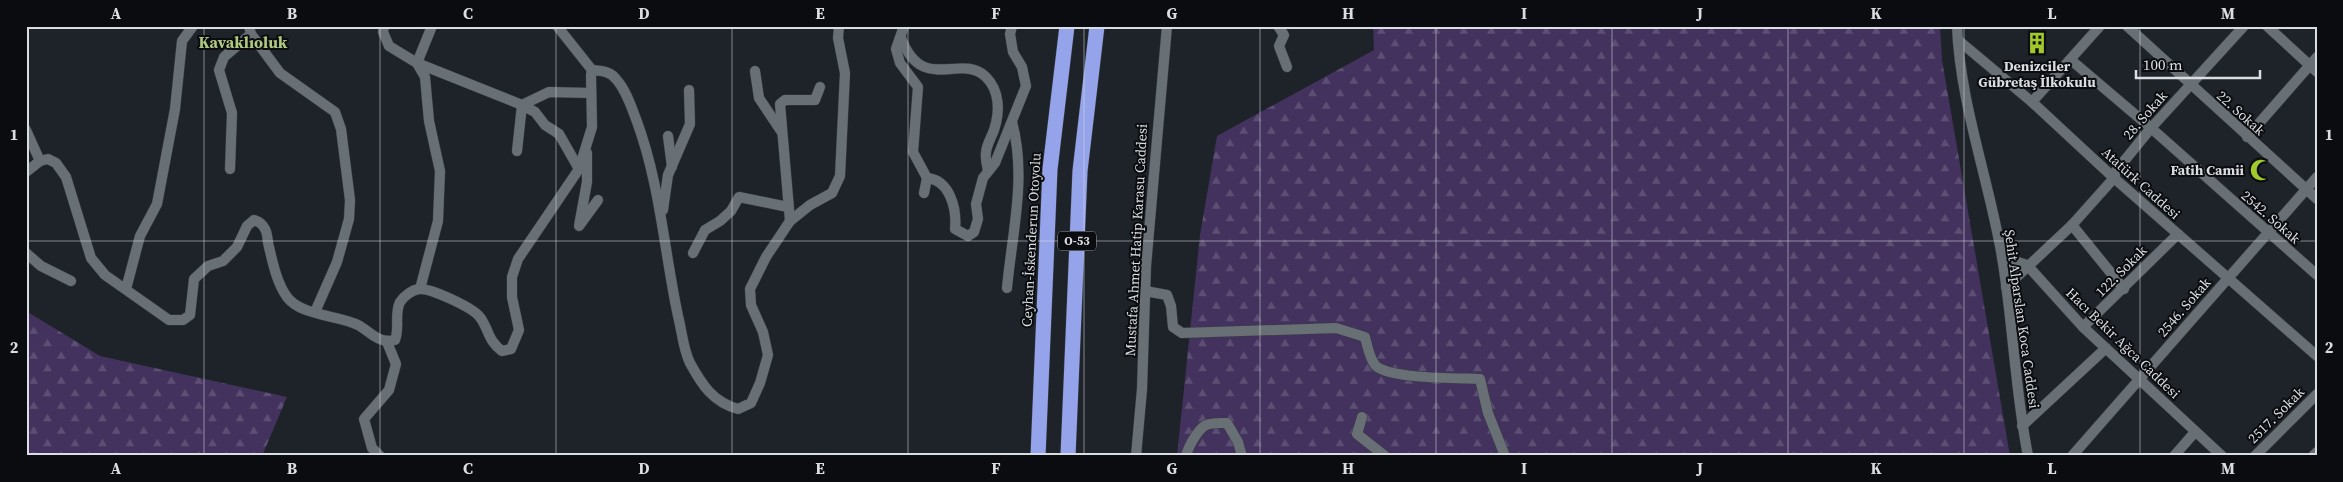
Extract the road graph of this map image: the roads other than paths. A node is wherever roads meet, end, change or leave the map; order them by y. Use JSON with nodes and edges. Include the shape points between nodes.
{"nodes":[{"id":1,"x":193,"y":26,"type":"edge"},
{"id":2,"x":384,"y":26,"type":"edge"},
{"id":3,"x":432,"y":26,"type":"edge"},
{"id":4,"x":556,"y":26,"type":"edge"},
{"id":5,"x":838,"y":26,"type":"edge"},
{"id":6,"x":904,"y":26,"type":"edge"},
{"id":7,"x":1012,"y":26,"type":"edge"},
{"id":8,"x":1067,"y":26,"type":"edge"},
{"id":9,"x":1097,"y":26,"type":"edge"},
{"id":10,"x":1167,"y":26,"type":"edge"},
{"id":11,"x":1278,"y":26,"type":"edge"},
{"id":12,"x":1957,"y":26,"type":"edge"},
{"id":13,"x":2100,"y":26,"type":"edge"},
{"id":14,"x":2127,"y":26,"type":"edge"},
{"id":15,"x":2244,"y":26,"type":"edge"},
{"id":16,"x":2267,"y":26,"type":"edge"},
{"id":17,"x":250,"y":30,"type":"edge"},
{"id":18,"x":900,"y":38,"type":"junction"},
{"id":19,"x":1958,"y":40,"type":"junction"},
{"id":20,"x":2317,"y":57,"type":"edge"},
{"id":21,"x":2071,"y":60,"type":"junction"},
{"id":22,"x":417,"y":63,"type":"junction"},
{"id":23,"x":1287,"y":67,"type":"dead end"},
{"id":24,"x":2313,"y":69,"type":"edge"},
{"id":25,"x":592,"y":70,"type":"junction"},
{"id":26,"x":755,"y":71,"type":"dead end"},
{"id":27,"x":2190,"y":85,"type":"junction"},
{"id":28,"x":820,"y":87,"type":"dead end"},
{"id":29,"x":689,"y":90,"type":"dead end"},
{"id":30,"x":591,"y":92,"type":"junction"},
{"id":31,"x":2032,"y":102,"type":"junction"},
{"id":32,"x":522,"y":105,"type":"junction"},
{"id":33,"x":1012,"y":122,"type":"junction"},
{"id":34,"x":2151,"y":128,"type":"junction"},
{"id":35,"x":26,"y":130,"type":"edge"},
{"id":36,"x":781,"y":132,"type":"junction"},
{"id":37,"x":668,"y":136,"type":"dead end"},
{"id":38,"x":2247,"y":137,"type":"junction"},
{"id":39,"x":587,"y":144,"type":"junction"},
{"id":40,"x":518,"y":152,"type":"dead end"},
{"id":41,"x":40,"y":161,"type":"junction"},
{"id":42,"x":672,"y":167,"type":"junction"},
{"id":43,"x":230,"y":168,"type":"dead end"},
{"id":44,"x":580,"y":169,"type":"junction"},
{"id":45,"x":988,"y":171,"type":"junction"},
{"id":46,"x":26,"y":172,"type":"edge"},
{"id":47,"x":2317,"y":177,"type":"edge"},
{"id":48,"x":927,"y":178,"type":"junction"},
{"id":49,"x":2114,"y":178,"type":"junction"},
{"id":50,"x":2306,"y":190,"type":"junction"},
{"id":51,"x":924,"y":193,"type":"dead end"},
{"id":52,"x":2317,"y":199,"type":"edge"},
{"id":53,"x":598,"y":200,"type":"dead end"},
{"id":54,"x":788,"y":207,"type":"junction"},
{"id":55,"x":661,"y":218,"type":"junction"},
{"id":56,"x":790,"y":221,"type":"junction"},
{"id":57,"x":2072,"y":225,"type":"junction"},
{"id":58,"x":2267,"y":232,"type":"junction"},
{"id":59,"x":2178,"y":234,"type":"junction"},
{"id":60,"x":26,"y":253,"type":"edge"},
{"id":61,"x":693,"y":253,"type":"dead end"},
{"id":62,"x":2002,"y":257,"type":"junction"},
{"id":63,"x":2027,"y":265,"type":"junction"},
{"id":64,"x":2317,"y":275,"type":"edge"},
{"id":65,"x":2228,"y":277,"type":"junction"},
{"id":66,"x":71,"y":281,"type":"dead end"},
{"id":67,"x":2006,"y":287,"type":"junction"},
{"id":68,"x":1007,"y":288,"type":"dead end"},
{"id":69,"x":126,"y":289,"type":"junction"},
{"id":70,"x":420,"y":289,"type":"junction"},
{"id":71,"x":2124,"y":289,"type":"junction"},
{"id":72,"x":1145,"y":291,"type":"junction"},
{"id":73,"x":315,"y":312,"type":"junction"},
{"id":74,"x":2083,"y":327,"type":"junction"},
{"id":75,"x":388,"y":342,"type":"junction"},
{"id":76,"x":2106,"y":348,"type":"junction"},
{"id":77,"x":2317,"y":356,"type":"edge"},
{"id":78,"x":2140,"y":378,"type":"junction"},
{"id":79,"x":2317,"y":394,"type":"edge"},
{"id":80,"x":1362,"y":418,"type":"dead end"},
{"id":81,"x":2022,"y":426,"type":"junction"},
{"id":82,"x":2195,"y":432,"type":"junction"},
{"id":83,"x":2317,"y":452,"type":"edge"},
{"id":84,"x":380,"y":456,"type":"edge"},
{"id":85,"x":1038,"y":456,"type":"edge"},
{"id":86,"x":1068,"y":456,"type":"edge"},
{"id":87,"x":1136,"y":456,"type":"edge"},
{"id":88,"x":1186,"y":456,"type":"edge"},
{"id":89,"x":1242,"y":456,"type":"edge"},
{"id":90,"x":1385,"y":456,"type":"edge"},
{"id":91,"x":1505,"y":456,"type":"edge"},
{"id":92,"x":2028,"y":456,"type":"edge"},
{"id":93,"x":2072,"y":456,"type":"edge"},
{"id":94,"x":2174,"y":456,"type":"edge"},
{"id":95,"x":2222,"y":456,"type":"edge"},
{"id":96,"x":2255,"y":456,"type":"edge"},
{"id":97,"x":2313,"y":456,"type":"edge"}],
"edges":[{"from":1,"to":69,"type":"street","via":[[182,41],[176,109],[157,204],[140,236]]},
{"from":2,"to":22,"type":"street","via":[[389,46]]},
{"from":3,"to":22,"type":"street"},
{"from":4,"to":25,"type":"street"},
{"from":5,"to":56,"type":"street","via":[[846,73],[840,176],[832,193]]},
{"from":6,"to":18,"type":"street"},
{"from":7,"to":33,"type":"street","via":[[1013,52],[1022,67],[1026,86]]},
{"from":8,"to":85,"type":"highway","name":"Ceyhan-İskenderun Otoyolu","number":"O-53","via":[[1050,169]]},
{"from":9,"to":86,"type":"highway","number":"O-53","via":[[1080,171]]},
{"from":10,"to":72,"type":"street","name":"Mustafa Ahmet Hatip Karasu Caddesi"},
{"from":11,"to":23,"type":"street","via":[[1284,35],[1280,46]]},
{"from":12,"to":19,"type":"street"},
{"from":13,"to":21,"type":"street"},
{"from":14,"to":27,"type":"street","name":"22. Sokak"},
{"from":15,"to":27,"type":"street","name":"28. Sokak"},
{"from":16,"to":24,"type":"street"},
{"from":17,"to":43,"type":"street","via":[[224,58],[219,70],[232,113]]},
{"from":17,"to":73,"type":"street","via":[[280,74],[335,112],[341,129],[350,200],[349,219],[337,262]]},
{"from":18,"to":45,"type":"street","via":[[917,63],[932,70],[970,68],[985,76],[997,91],[994,129],[985,154]]},
{"from":18,"to":48,"type":"street","via":[[896,49],[900,63],[918,87],[913,152]]},
{"from":19,"to":31,"type":"street","name":"Atatürk Caddesi"},
{"from":19,"to":62,"type":"street","name":"Şehit Alparslan Koca Caddesi","via":[[1967,100]]},
{"from":20,"to":24,"type":"street"},
{"from":21,"to":31,"type":"street"},
{"from":21,"to":34,"type":"street","name":"2542. Sokak"},
{"from":22,"to":32,"type":"street"},
{"from":22,"to":70,"type":"street","via":[[425,77],[429,121],[440,171],[438,221]]},
{"from":24,"to":38,"type":"street"},
{"from":25,"to":30,"type":"street"},
{"from":25,"to":55,"type":"street","via":[[604,71],[616,78],[630,102],[645,143]]},
{"from":26,"to":36,"type":"street","via":[[759,98]]},
{"from":27,"to":34,"type":"street","name":"28. Sokak"},
{"from":27,"to":38,"type":"street","name":"22. Sokak"},
{"from":28,"to":36,"type":"street","via":[[815,100],[785,100],[780,104]]},
{"from":29,"to":42,"type":"street","via":[[690,124]]},
{"from":30,"to":32,"type":"street","via":[[549,92]]},
{"from":30,"to":39,"type":"street","via":[[592,127]]},
{"from":31,"to":49,"type":"street","name":"Atatürk Caddesi"},
{"from":32,"to":40,"type":"street"},
{"from":32,"to":44,"type":"street","via":[[560,134]]},
{"from":33,"to":45,"type":"street","via":[[995,163]]},
{"from":33,"to":68,"type":"street","via":[[1017,141],[1019,178]]},
{"from":34,"to":49,"type":"street","name":"28. Sokak","via":[[2116,171]]},
{"from":34,"to":58,"type":"street","name":"2542. Sokak"},
{"from":35,"to":41,"type":"street"},
{"from":36,"to":54,"type":"street"},
{"from":37,"to":42,"type":"street"},
{"from":38,"to":50,"type":"street","name":"22. Sokak"},
{"from":39,"to":44,"type":"street"},
{"from":39,"to":53,"type":"street","via":[[587,182],[579,226]]},
{"from":41,"to":46,"type":"street"},
{"from":41,"to":69,"type":"street","via":[[48,159],[56,163],[66,177],[90,258],[105,275]]},
{"from":42,"to":55,"type":"street"},
{"from":44,"to":70,"type":"street","via":[[518,260],[512,277],[512,297],[519,330],[511,349],[502,351],[493,344],[479,316],[458,301]]},
{"from":45,"to":48,"type":"street","via":[[976,204],[978,219],[974,232],[968,236],[955,229],[954,203],[950,195],[934,178]]},
{"from":47,"to":50,"type":"street","name":"2546. Sokak"},
{"from":48,"to":51,"type":"street"},
{"from":49,"to":57,"type":"street","name":"28. Sokak"},
{"from":49,"to":59,"type":"street","name":"Atatürk Caddesi"},
{"from":50,"to":52,"type":"street","name":"22. Sokak"},
{"from":50,"to":58,"type":"street","name":"2546. Sokak"},
{"from":54,"to":56,"type":"street"},
{"from":54,"to":61,"type":"street","via":[[739,197],[731,211],[705,230]]},
{"from":55,"to":56,"type":"street","via":[[670,278],[690,362],[707,390],[722,404],[738,409],[751,403],[768,354],[751,305],[750,289],[766,256]]},
{"from":57,"to":63,"type":"street","name":"28. Sokak"},
{"from":57,"to":71,"type":"street"},
{"from":58,"to":64,"type":"street","name":"2542. Sokak"},
{"from":58,"to":65,"type":"street","name":"2546. Sokak"},
{"from":59,"to":65,"type":"street","name":"Atatürk Caddesi"},
{"from":59,"to":71,"type":"street","name":"122. Sokak"},
{"from":60,"to":66,"type":"street","via":[[41,266]]},
{"from":62,"to":63,"type":"street"},
{"from":62,"to":67,"type":"street","name":"Şehit Alparslan Koca Caddesi"},
{"from":63,"to":67,"type":"street","name":"28. Sokak"},
{"from":63,"to":74,"type":"street","name":"Hacı Bekir Ağca Caddesi"},
{"from":65,"to":77,"type":"street","name":"Atatürk Caddesi"},
{"from":65,"to":78,"type":"street","name":"2546. Sokak"},
{"from":67,"to":81,"type":"street","name":"Şehit Alparslan Koca Caddesi"},
{"from":69,"to":73,"type":"street","via":[[169,320],[183,320],[190,315],[194,280],[208,266],[222,261],[237,247],[247,226],[254,220],[261,222],[266,230],[279,283],[288,299]]},
{"from":70,"to":75,"type":"street","via":[[400,302],[399,331],[395,340]]},
{"from":71,"to":74,"type":"street","name":"122. Sokak"},
{"from":72,"to":87,"type":"street","name":"Mustafa Ahmet Hatip Karasu Caddesi"},
{"from":72,"to":91,"type":"street","via":[[1166,295],[1171,306],[1173,327],[1182,333],[1336,328],[1364,337],[1375,365],[1385,371],[1436,378],[1480,379],[1488,413]]},
{"from":73,"to":75,"type":"street","via":[[358,325]]},
{"from":74,"to":76,"type":"street","name":"Hacı Bekir Ağca Caddesi"},
{"from":75,"to":84,"type":"street","via":[[396,364],[389,390],[364,419],[372,448]]},
{"from":76,"to":78,"type":"street","name":"Hacı Bekir Ağca Caddesi"},
{"from":76,"to":81,"type":"street"},
{"from":78,"to":82,"type":"street","name":"Hacı Bekir Ağca Caddesi"},
{"from":78,"to":93,"type":"street","name":"2546. Sokak"},
{"from":79,"to":96,"type":"street","name":"2517. Sokak"},
{"from":80,"to":90,"type":"street","via":[[1357,434]]},
{"from":81,"to":92,"type":"street","name":"Şehit Alparslan Koca Caddesi"},
{"from":82,"to":94,"type":"street"},
{"from":82,"to":95,"type":"street","name":"Hacı Bekir Ağca Caddesi"},
{"from":83,"to":97,"type":"street"},
{"from":88,"to":89,"type":"street","via":[[1187,449],[1204,426],[1213,423],[1227,423]]}]}
